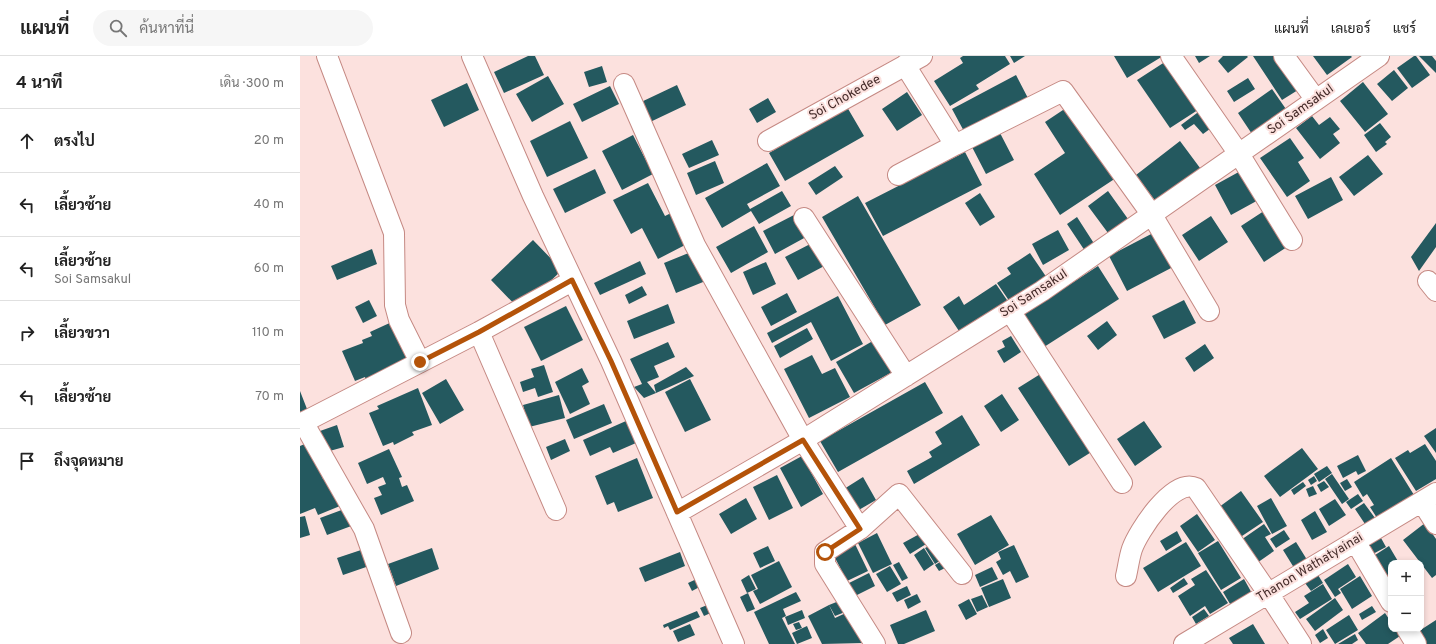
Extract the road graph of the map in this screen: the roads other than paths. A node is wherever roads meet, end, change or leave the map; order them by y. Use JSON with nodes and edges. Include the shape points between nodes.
{"nodes":[{"id":1,"x":327,"y":56,"type":"edge"},
{"id":2,"x":472,"y":56,"type":"edge"},
{"id":3,"x":922,"y":56,"type":"edge"},
{"id":4,"x":1171,"y":56,"type":"edge"},
{"id":5,"x":1284,"y":56,"type":"edge"},
{"id":6,"x":1379,"y":56,"type":"edge"},
{"id":7,"x":905,"y":65,"type":"junction"},
{"id":8,"x":624,"y":84,"type":"dead end"},
{"id":9,"x":1316,"y":100,"type":"junction"},
{"id":10,"x":768,"y":140,"type":"dead end"},
{"id":11,"x":955,"y":145,"type":"junction"},
{"id":12,"x":1239,"y":154,"type":"junction"},
{"id":13,"x":898,"y":175,"type":"dead end"},
{"id":14,"x":1152,"y":215,"type":"junction"},
{"id":15,"x":804,"y":218,"type":"dead end"},
{"id":16,"x":1292,"y":240,"type":"dead end"},
{"id":17,"x":572,"y":280,"type":"junction"},
{"id":18,"x":1010,"y":311,"type":"junction"},
{"id":19,"x":1209,"y":311,"type":"dead end"},
{"id":20,"x":479,"y":332,"type":"junction"},
{"id":21,"x":420,"y":362,"type":"junction"},
{"id":22,"x":906,"y":376,"type":"junction"},
{"id":23,"x":302,"y":423,"type":"edge"},
{"id":24,"x":803,"y":440,"type":"junction"},
{"id":25,"x":1122,"y":483,"type":"dead end"},
{"id":26,"x":1429,"y":497,"type":"edge"},
{"id":27,"x":556,"y":510,"type":"dead end"},
{"id":28,"x":677,"y":512,"type":"junction"},
{"id":29,"x":1436,"y":524,"type":"edge"},
{"id":30,"x":860,"y":529,"type":"junction"},
{"id":31,"x":1355,"y":541,"type":"junction"},
{"id":32,"x":962,"y":574,"type":"dead end"},
{"id":33,"x":1126,"y":576,"type":"dead end"},
{"id":34,"x":1268,"y":593,"type":"junction"},
{"id":35,"x":1388,"y":597,"type":"edge"},
{"id":36,"x":1409,"y":632,"type":"edge"},
{"id":37,"x":401,"y":633,"type":"dead end"},
{"id":38,"x":734,"y":644,"type":"edge"},
{"id":39,"x":875,"y":644,"type":"edge"},
{"id":40,"x":1184,"y":644,"type":"edge"},
{"id":41,"x":1301,"y":644,"type":"edge"},
{"id":42,"x":1416,"y":644,"type":"edge"}],
"edges":[{"from":1,"to":21,"type":"street","via":[[394,233],[395,305],[399,320]]},
{"from":2,"to":17,"type":"street"},
{"from":3,"to":7,"type":"street","name":"Soi Chokedee"},
{"from":4,"to":12,"type":"street"},
{"from":5,"to":9,"type":"street"},
{"from":6,"to":9,"type":"street","name":"Soi Samsakul"},
{"from":7,"to":10,"type":"street","name":"Soi Chokedee"},
{"from":7,"to":11,"type":"street"},
{"from":8,"to":24,"type":"street","via":[[695,245]]},
{"from":9,"to":12,"type":"street","name":"Soi Samsakul"},
{"from":11,"to":13,"type":"street"},
{"from":11,"to":14,"type":"street","via":[[1063,91]]},
{"from":12,"to":14,"type":"street","name":"Soi Samsakul"},
{"from":12,"to":16,"type":"street"},
{"from":14,"to":18,"type":"street","name":"Soi Samsakul"},
{"from":14,"to":19,"type":"street"},
{"from":15,"to":22,"type":"street"},
{"from":17,"to":20,"type":"street"},
{"from":17,"to":28,"type":"street","via":[[611,361]]},
{"from":18,"to":22,"type":"street","name":"Soi Samsakul"},
{"from":18,"to":25,"type":"street"},
{"from":20,"to":21,"type":"street"},
{"from":20,"to":27,"type":"street"},
{"from":21,"to":23,"type":"street"},
{"from":22,"to":24,"type":"street","name":"Soi Samsakul"},
{"from":23,"to":37,"type":"street","via":[[364,529]]},
{"from":24,"to":28,"type":"street","name":"Soi Samsakul"},
{"from":24,"to":30,"type":"street"},
{"from":26,"to":29,"type":"street"},
{"from":26,"to":31,"type":"street","name":"Thanon Wathatyainai"},
{"from":28,"to":38,"type":"street"},
{"from":30,"to":32,"type":"street","via":[[899,494]]},
{"from":30,"to":39,"type":"street","via":[[825,552],[825,564]]},
{"from":31,"to":34,"type":"street","name":"Thanon Wathatyainai"},
{"from":31,"to":35,"type":"street"},
{"from":33,"to":34,"type":"street","via":[[1132,550],[1150,515],[1175,492],[1192,486],[1196,488]]},
{"from":34,"to":40,"type":"street","name":"Thanon Wathatyainai"},
{"from":34,"to":41,"type":"street"},
{"from":36,"to":42,"type":"street"}]}
